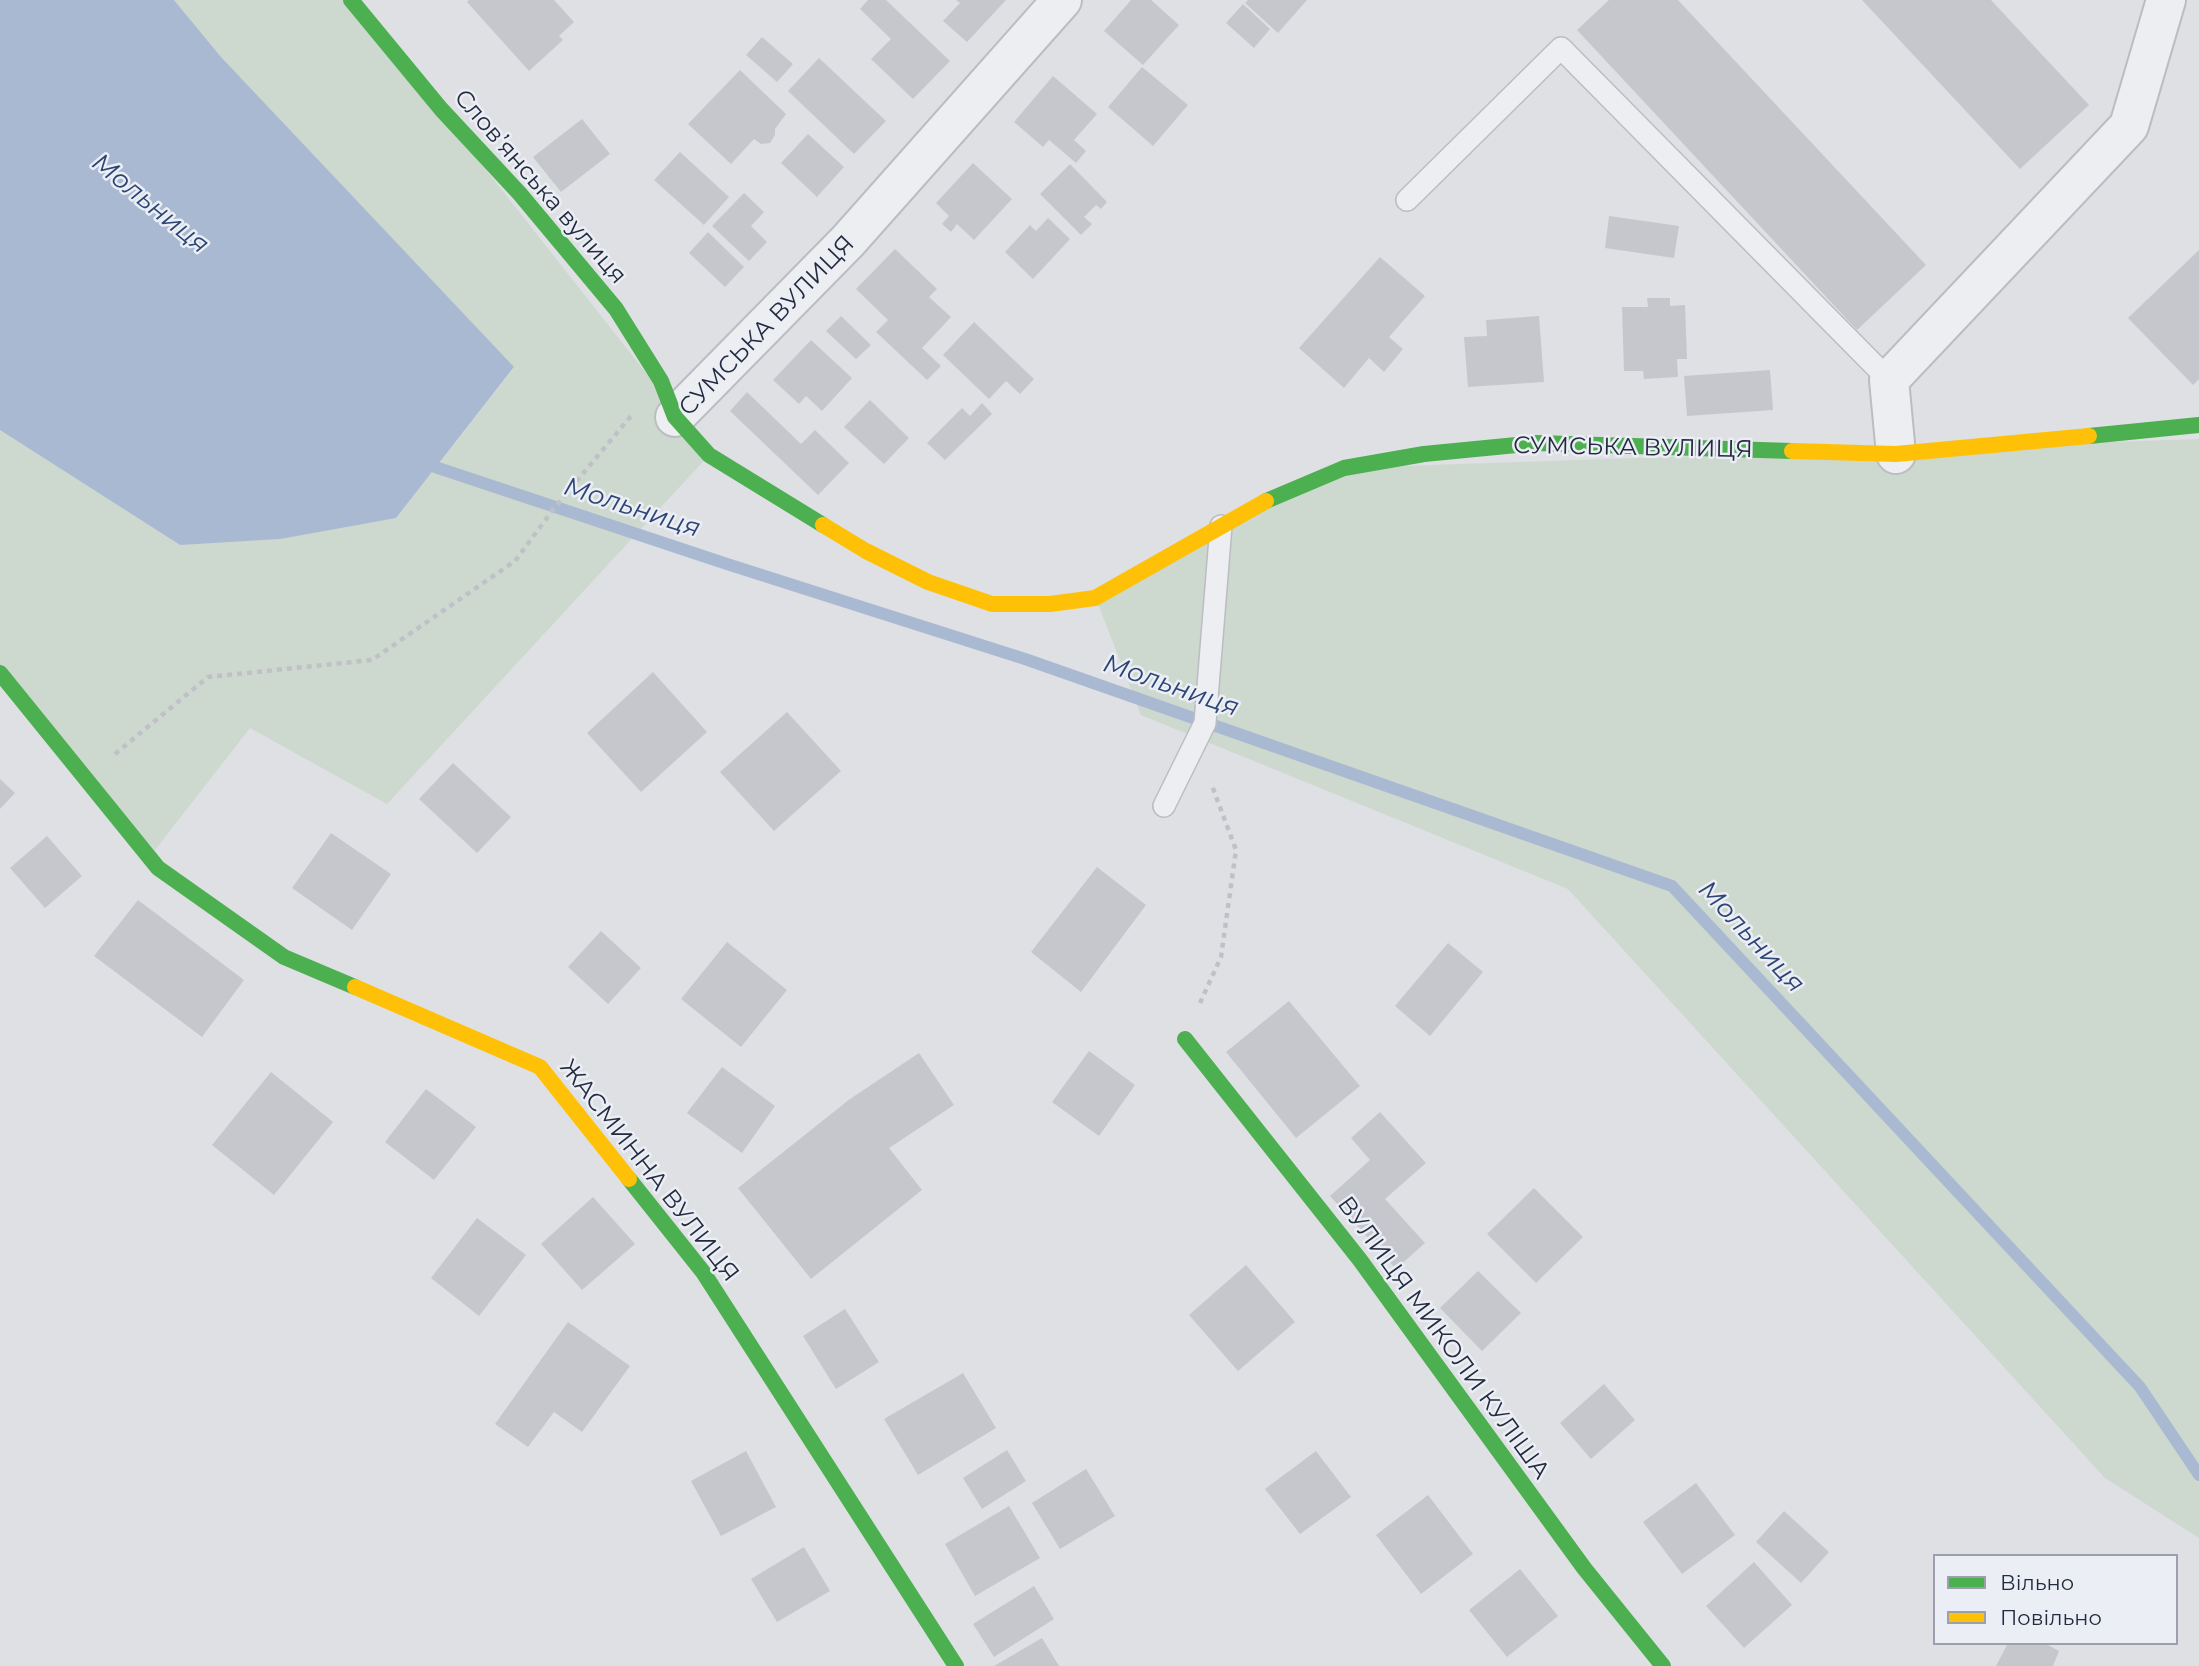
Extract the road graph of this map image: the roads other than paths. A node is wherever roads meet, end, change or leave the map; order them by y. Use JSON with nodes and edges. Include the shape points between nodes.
{"nodes":[{"id":1,"x":351,"y":0,"type":"edge"},
{"id":2,"x":1062,"y":0,"type":"edge"},
{"id":3,"x":2166,"y":0,"type":"edge"},
{"id":4,"x":1407,"y":200,"type":"dead end"},
{"id":5,"x":1889,"y":380,"type":"junction"},
{"id":6,"x":675,"y":417,"type":"junction"},
{"id":7,"x":2199,"y":425,"type":"edge"},
{"id":8,"x":1896,"y":454,"type":"junction"},
{"id":9,"x":1221,"y":526,"type":"junction"},
{"id":10,"x":5,"y":690,"type":"edge"},
{"id":11,"x":1164,"y":806,"type":"dead end"},
{"id":12,"x":1185,"y":1038,"type":"road end"},
{"id":13,"x":956,"y":1666,"type":"edge"},
{"id":14,"x":1663,"y":1666,"type":"edge"}],
"edges":[{"from":1,"to":6,"type":"street","name":"Словʼянська вулиця","via":[[616,309],[661,381]]},
{"from":2,"to":6,"type":"street","name":"СУМСЬКА ВУЛИЦЯ","via":[[848,241]]},
{"from":3,"to":5,"type":"street","via":[[2129,126]]},
{"from":4,"to":5,"type":"lane","via":[[1561,48]]},
{"from":5,"to":8,"type":"street"},
{"from":6,"to":9,"type":"street","name":"СУМСЬКА ВУЛИЦЯ","via":[[709,455],[866,551],[928,582],[992,604],[1095,598]]},
{"from":7,"to":8,"type":"street","name":"СУМСЬКА ВУЛИЦЯ"},
{"from":8,"to":9,"type":"street","name":"СУМСЬКА ВУЛИЦЯ","via":[[1537,443],[1424,454],[1343,468],[1273,497]]},
{"from":9,"to":11,"type":"lane","via":[[1205,723]]},
{"from":10,"to":13,"type":"street","name":"ЖАСМИННА ВУЛИЦЯ","via":[[158,868],[284,957],[540,1067],[703,1272]]},
{"from":12,"to":14,"type":"street","name":"ВУЛИЦЯ МИКОЛИ КУЛІША","via":[[1360,1260],[1584,1568]]}]}
